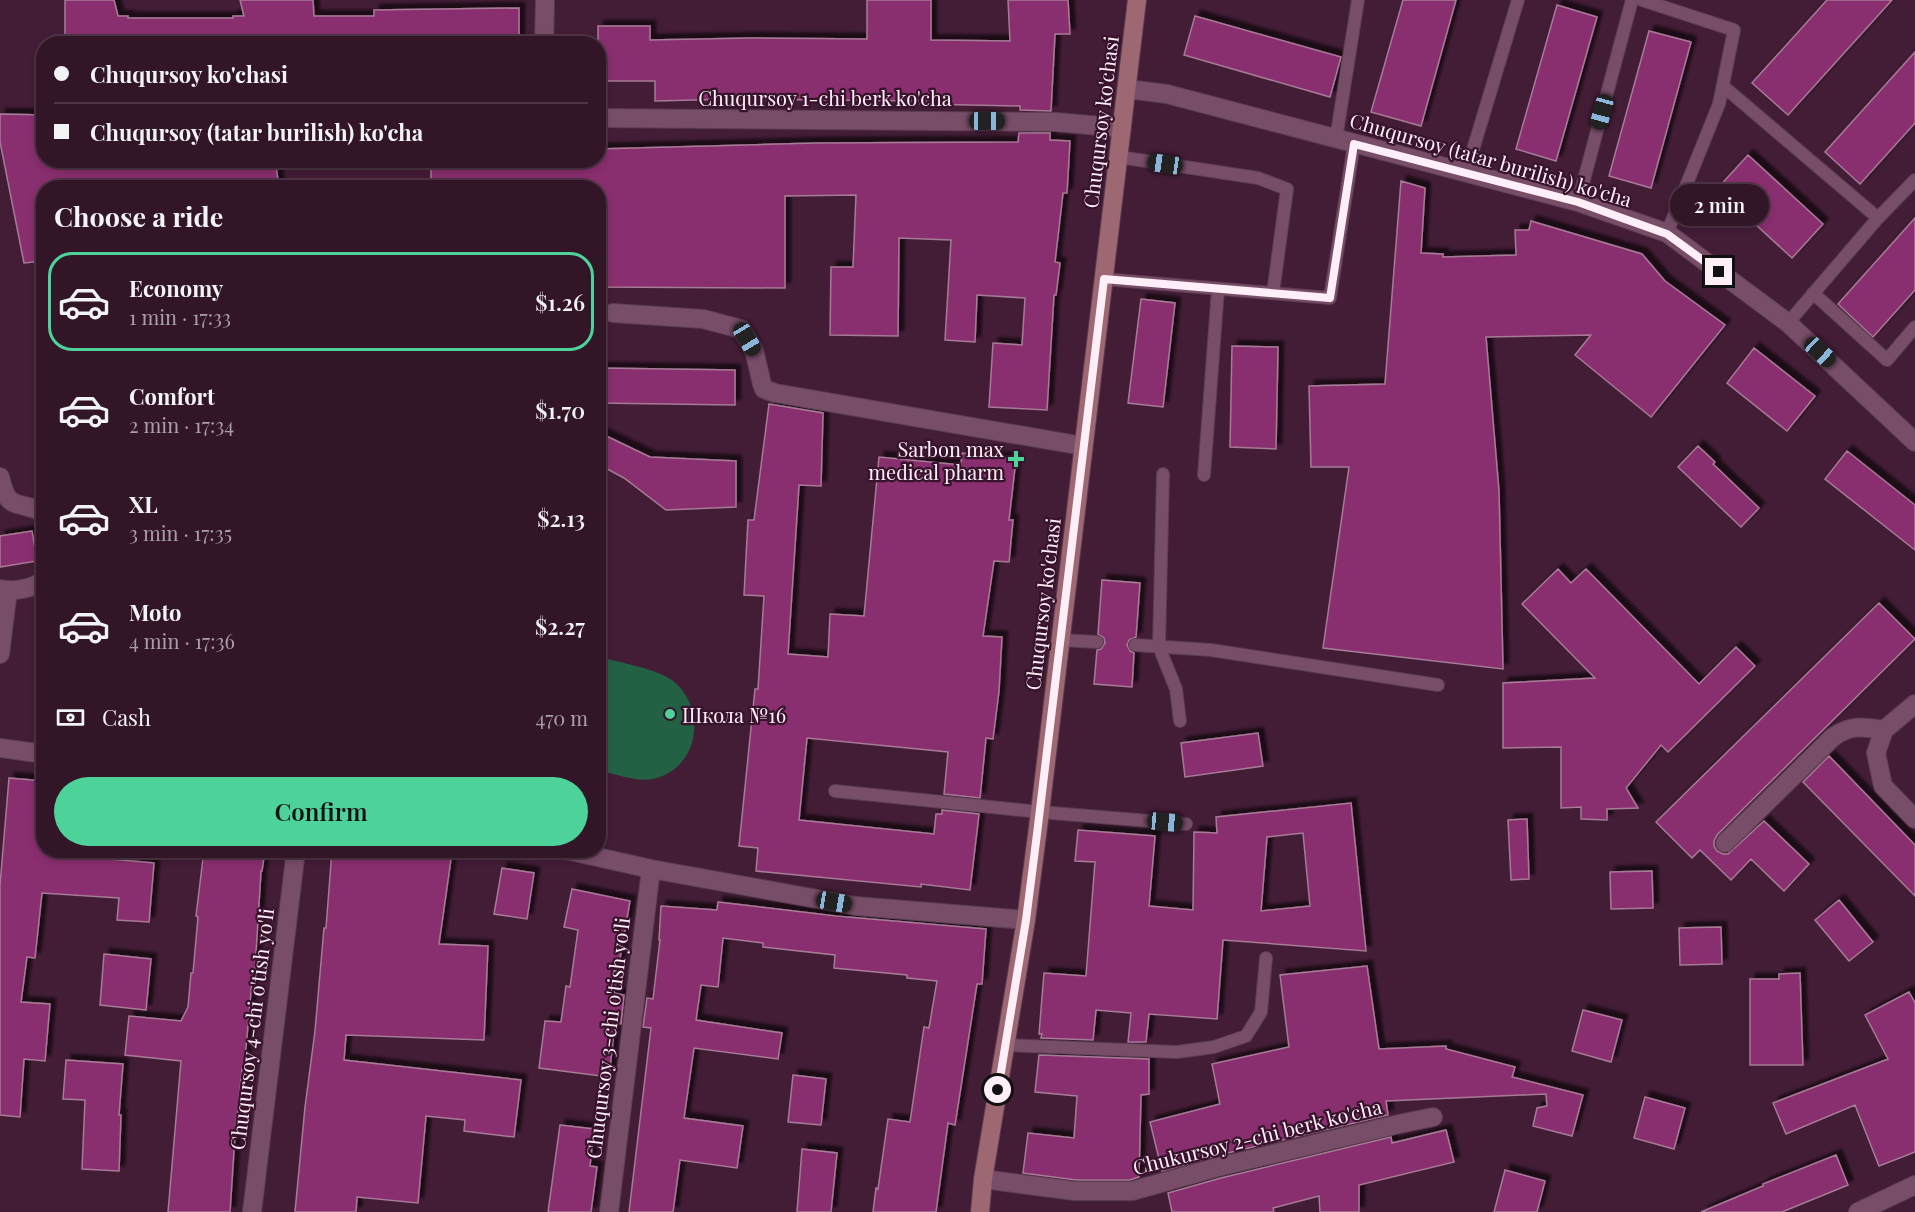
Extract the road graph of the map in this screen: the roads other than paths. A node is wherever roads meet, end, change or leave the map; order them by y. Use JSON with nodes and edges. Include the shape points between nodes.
{"nodes":[{"id":1,"x":545,"y":0,"type":"edge"},
{"id":2,"x":1137,"y":0,"type":"edge"},
{"id":3,"x":1358,"y":0,"type":"edge"},
{"id":4,"x":1518,"y":0,"type":"edge"},
{"id":5,"x":1632,"y":0,"type":"edge"},
{"id":6,"x":1642,"y":0,"type":"edge"},
{"id":7,"x":544,"y":36,"type":"edge"},
{"id":8,"x":1722,"y":86,"type":"junction"},
{"id":9,"x":1127,"y":89,"type":"junction"},
{"id":10,"x":606,"y":118,"type":"edge"},
{"id":11,"x":1122,"y":128,"type":"junction"},
{"id":12,"x":1336,"y":139,"type":"junction"},
{"id":13,"x":1354,"y":144,"type":"junction"},
{"id":14,"x":1119,"y":157,"type":"junction"},
{"id":15,"x":1466,"y":173,"type":"junction"},
{"id":16,"x":1915,"y":180,"type":"edge"},
{"id":17,"x":1578,"y":202,"type":"junction"},
{"id":18,"x":1878,"y":218,"type":"junction"},
{"id":19,"x":1667,"y":234,"type":"junction"},
{"id":20,"x":1104,"y":279,"type":"junction"},
{"id":21,"x":1218,"y":288,"type":"junction"},
{"id":22,"x":1273,"y":293,"type":"junction"},
{"id":23,"x":1814,"y":293,"type":"junction"},
{"id":24,"x":613,"y":313,"type":"dead end"},
{"id":25,"x":1788,"y":322,"type":"junction"},
{"id":26,"x":1915,"y":327,"type":"edge"},
{"id":27,"x":1915,"y":442,"type":"edge"},
{"id":28,"x":1083,"y":446,"type":"junction"},
{"id":29,"x":1163,"y":474,"type":"dead end"},
{"id":30,"x":1204,"y":475,"type":"dead end"},
{"id":31,"x":0,"y":477,"type":"edge"},
{"id":32,"x":36,"y":509,"type":"edge"},
{"id":33,"x":36,"y":585,"type":"edge"},
{"id":34,"x":4,"y":590,"type":"edge"},
{"id":35,"x":1060,"y":640,"type":"junction"},
{"id":36,"x":1097,"y":642,"type":"dead end"},
{"id":37,"x":1135,"y":645,"type":"dead end"},
{"id":38,"x":1159,"y":647,"type":"junction"},
{"id":39,"x":0,"y":654,"type":"edge"},
{"id":40,"x":1438,"y":685,"type":"dead end"},
{"id":41,"x":1915,"y":704,"type":"edge"},
{"id":42,"x":1180,"y":722,"type":"dead end"},
{"id":43,"x":1884,"y":730,"type":"junction"},
{"id":44,"x":0,"y":748,"type":"edge"},
{"id":45,"x":36,"y":753,"type":"edge"},
{"id":46,"x":835,"y":791,"type":"dead end"},
{"id":47,"x":1040,"y":812,"type":"junction"},
{"id":48,"x":1915,"y":819,"type":"edge"},
{"id":49,"x":1186,"y":824,"type":"dead end"},
{"id":50,"x":1725,"y":843,"type":"dead end"},
{"id":51,"x":295,"y":858,"type":"edge"},
{"id":52,"x":602,"y":858,"type":"edge"},
{"id":53,"x":651,"y":869,"type":"junction"},
{"id":54,"x":1026,"y":920,"type":"junction"},
{"id":55,"x":1266,"y":958,"type":"dead end"},
{"id":56,"x":1005,"y":1045,"type":"junction"},
{"id":57,"x":1433,"y":1117,"type":"dead end"},
{"id":58,"x":983,"y":1179,"type":"junction"},
{"id":59,"x":1915,"y":1185,"type":"edge"},
{"id":60,"x":252,"y":1212,"type":"edge"},
{"id":61,"x":609,"y":1212,"type":"edge"},
{"id":62,"x":980,"y":1212,"type":"edge"},
{"id":63,"x":1858,"y":1212,"type":"edge"}],
"edges":[{"from":1,"to":7,"type":"street"},
{"from":2,"to":9,"type":"street","name":"Chuqursoy ko'chasi"},
{"from":3,"to":12,"type":"lane"},
{"from":4,"to":15,"type":"lane"},
{"from":5,"to":17,"type":"lane"},
{"from":6,"to":8,"type":"lane","via":[[1734,30]]},
{"from":8,"to":18,"type":"lane"},
{"from":8,"to":19,"type":"lane","via":[[1719,104]]},
{"from":9,"to":11,"type":"street","name":"Chuqursoy ko'chasi"},
{"from":9,"to":12,"type":"street","name":"Chuqursoy (tatar burilish) ko'cha","via":[[1167,94]]},
{"from":10,"to":11,"type":"street","name":"Chuqursoy 1-chi berk ko'cha","via":[[1056,122]]},
{"from":11,"to":14,"type":"street","name":"Chuqursoy ko'chasi"},
{"from":12,"to":13,"type":"street","name":"Chuqursoy (tatar burilish) ko'cha"},
{"from":13,"to":15,"type":"street","name":"Chuqursoy (tatar burilish) ko'cha"},
{"from":13,"to":22,"type":"lane","via":[[1330,298]]},
{"from":14,"to":20,"type":"street","name":"Chuqursoy ko'chasi"},
{"from":14,"to":22,"type":"lane","via":[[1258,178],[1287,189]]},
{"from":15,"to":17,"type":"street","name":"Chuqursoy (tatar burilish) ko'cha"},
{"from":16,"to":18,"type":"lane"},
{"from":17,"to":19,"type":"street","name":"Chuqursoy (tatar burilish) ko'cha"},
{"from":18,"to":23,"type":"lane"},
{"from":19,"to":25,"type":"street","name":"Chuqursoy (tatar burilish) ko'cha"},
{"from":20,"to":21,"type":"lane"},
{"from":20,"to":28,"type":"street","name":"Chuqursoy ko'chasi"},
{"from":21,"to":22,"type":"lane"},
{"from":21,"to":30,"type":"lane"},
{"from":23,"to":25,"type":"lane"},
{"from":23,"to":26,"type":"lane","via":[[1887,360]]},
{"from":24,"to":28,"type":"street","via":[[703,320],[741,329],[754,350],[764,389],[775,393]]},
{"from":25,"to":27,"type":"street","name":"Chuqursoy (tatar burilish) ko'cha"},
{"from":28,"to":35,"type":"street","name":"Chuqursoy ko'chasi"},
{"from":29,"to":38,"type":"lane"},
{"from":31,"to":32,"type":"street","via":[[4,495],[12,502]]},
{"from":33,"to":34,"type":"street"},
{"from":34,"to":39,"type":"street"},
{"from":35,"to":36,"type":"lane"},
{"from":35,"to":47,"type":"street","name":"Chuqursoy ko'chasi"},
{"from":37,"to":38,"type":"lane"},
{"from":38,"to":40,"type":"lane","via":[[1211,650]]},
{"from":38,"to":42,"type":"lane","via":[[1176,689]]},
{"from":41,"to":43,"type":"street"},
{"from":43,"to":48,"type":"street","via":[[1876,753],[1883,786]]},
{"from":43,"to":50,"type":"street","via":[[1856,726],[1841,731]]},
{"from":44,"to":45,"type":"street"},
{"from":46,"to":47,"type":"lane"},
{"from":47,"to":49,"type":"lane"},
{"from":47,"to":54,"type":"street","name":"Chuqursoy ko'chasi"},
{"from":51,"to":60,"type":"street","name":"Chuqursoy 4-chi o'tish yo'li"},
{"from":52,"to":53,"type":"street"},
{"from":53,"to":54,"type":"street","via":[[856,906]]},
{"from":53,"to":61,"type":"street","name":"Chuqursoy 3-chi o'tish yo'li"},
{"from":54,"to":56,"type":"street","name":"Chuqursoy ko'chasi"},
{"from":55,"to":56,"type":"lane","via":[[1261,1012],[1246,1036],[1214,1047],[1177,1052]]},
{"from":56,"to":58,"type":"street","name":"Chuqursoy ko'chasi"},
{"from":57,"to":58,"type":"street","name":"Chukursoy 2-chi berk ko'cha","via":[[1132,1191],[1075,1191]]},
{"from":58,"to":62,"type":"street","name":"Chuqursoy ko'chasi"},
{"from":59,"to":63,"type":"street"}]}
